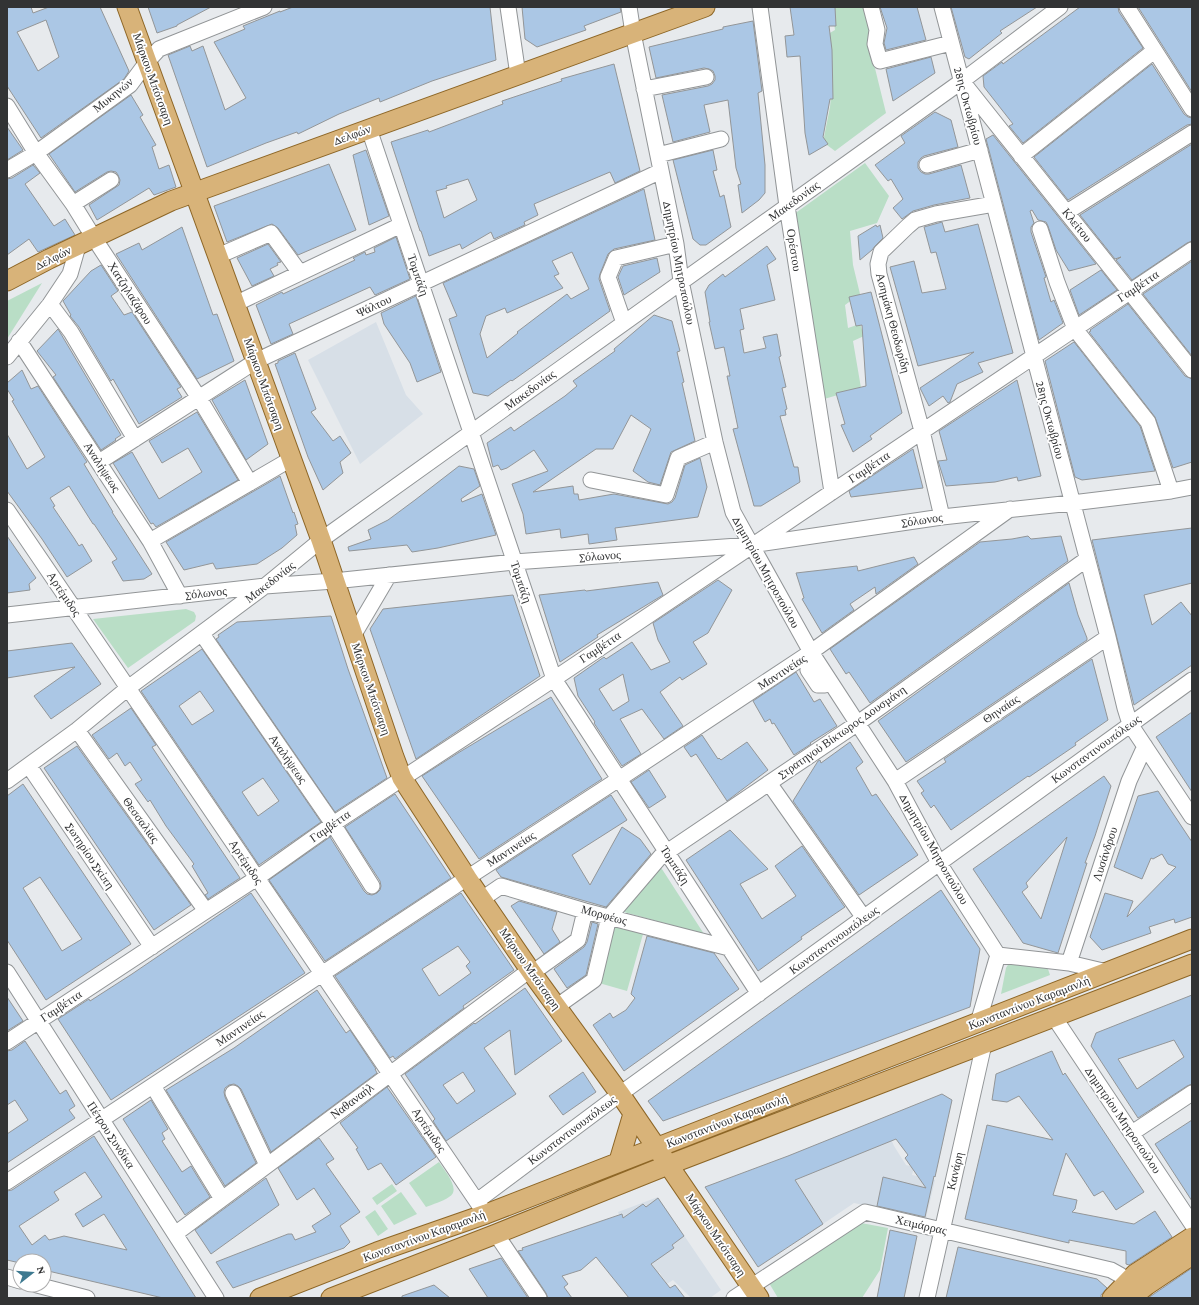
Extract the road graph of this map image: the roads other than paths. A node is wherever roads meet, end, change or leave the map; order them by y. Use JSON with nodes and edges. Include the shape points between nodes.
{"nodes":[{"id":1,"x":127,"y":7,"type":"edge"},
{"id":2,"x":264,"y":7,"type":"edge"},
{"id":3,"x":508,"y":7,"type":"edge"},
{"id":4,"x":629,"y":7,"type":"edge"},
{"id":5,"x":705,"y":7,"type":"edge"},
{"id":6,"x":760,"y":7,"type":"edge"},
{"id":7,"x":871,"y":7,"type":"edge"},
{"id":8,"x":942,"y":7,"type":"edge"},
{"id":9,"x":1060,"y":7,"type":"edge"},
{"id":10,"x":1127,"y":7,"type":"edge"},
{"id":11,"x":633,"y":33,"type":"junction"},
{"id":12,"x":952,"y":43,"type":"junction"},
{"id":13,"x":1154,"y":51,"type":"junction"},
{"id":14,"x":147,"y":62,"type":"junction"},
{"id":15,"x":518,"y":75,"type":"junction"},
{"id":16,"x":706,"y":77,"type":"dead end"},
{"id":17,"x":962,"y":81,"type":"junction"},
{"id":18,"x":644,"y":89,"type":"junction"},
{"id":19,"x":7,"y":106,"type":"edge"},
{"id":20,"x":1192,"y":109,"type":"edge"},
{"id":21,"x":369,"y":129,"type":"junction"},
{"id":22,"x":1192,"y":134,"type":"edge"},
{"id":23,"x":722,"y":139,"type":"dead end"},
{"id":24,"x":980,"y":150,"type":"junction"},
{"id":25,"x":36,"y":153,"type":"junction"},
{"id":26,"x":658,"y":155,"type":"junction"},
{"id":27,"x":1022,"y":156,"type":"junction"},
{"id":28,"x":927,"y":165,"type":"dead end"},
{"id":29,"x":7,"y":170,"type":"edge"},
{"id":30,"x":661,"y":171,"type":"junction"},
{"id":31,"x":112,"y":180,"type":"dead end"},
{"id":32,"x":194,"y":192,"type":"junction"},
{"id":33,"x":73,"y":204,"type":"junction"},
{"id":34,"x":994,"y":204,"type":"junction"},
{"id":35,"x":787,"y":206,"type":"junction"},
{"id":36,"x":1067,"y":212,"type":"junction"},
{"id":37,"x":401,"y":225,"type":"junction"},
{"id":38,"x":1040,"y":229,"type":"dead end"},
{"id":39,"x":86,"y":242,"type":"junction"},
{"id":40,"x":676,"y":244,"type":"junction"},
{"id":41,"x":1192,"y":250,"type":"edge"},
{"id":42,"x":218,"y":256,"type":"junction"},
{"id":43,"x":300,"y":273,"type":"junction"},
{"id":44,"x":682,"y":281,"type":"junction"},
{"id":45,"x":7,"y":282,"type":"edge"},
{"id":46,"x":421,"y":284,"type":"junction"},
{"id":47,"x":1130,"y":292,"type":"junction"},
{"id":48,"x":50,"y":304,"type":"junction"},
{"id":49,"x":235,"y":304,"type":"junction"},
{"id":50,"x":624,"y":323,"type":"junction"},
{"id":51,"x":1075,"y":329,"type":"junction"},
{"id":52,"x":19,"y":341,"type":"junction"},
{"id":53,"x":1034,"y":356,"type":"junction"},
{"id":54,"x":7,"y":357,"type":"edge"},
{"id":55,"x":256,"y":362,"type":"junction"},
{"id":56,"x":1191,"y":365,"type":"edge"},
{"id":57,"x":199,"y":398,"type":"junction"},
{"id":58,"x":922,"y":431,"type":"junction"},
{"id":59,"x":471,"y":432,"type":"junction"},
{"id":60,"x":135,"y":439,"type":"junction"},
{"id":61,"x":715,"y":442,"type":"junction"},
{"id":62,"x":291,"y":459,"type":"junction"},
{"id":63,"x":99,"y":462,"type":"junction"},
{"id":64,"x":592,"y":480,"type":"dead end"},
{"id":65,"x":250,"y":483,"type":"junction"},
{"id":66,"x":1192,"y":487,"type":"edge"},
{"id":67,"x":1171,"y":491,"type":"junction"},
{"id":68,"x":832,"y":492,"type":"junction"},
{"id":69,"x":1072,"y":503,"type":"junction"},
{"id":70,"x":1010,"y":509,"type":"junction"},
{"id":71,"x":7,"y":510,"type":"edge"},
{"id":72,"x":942,"y":517,"type":"junction"},
{"id":73,"x":321,"y":540,"type":"junction"},
{"id":74,"x":150,"y":541,"type":"junction"},
{"id":75,"x":752,"y":545,"type":"junction"},
{"id":76,"x":1087,"y":558,"type":"junction"},
{"id":77,"x":514,"y":562,"type":"junction"},
{"id":78,"x":390,"y":575,"type":"junction"},
{"id":79,"x":334,"y":581,"type":"junction"},
{"id":80,"x":265,"y":586,"type":"junction"},
{"id":81,"x":180,"y":596,"type":"junction"},
{"id":82,"x":74,"y":608,"type":"junction"},
{"id":83,"x":7,"y":615,"type":"edge"},
{"id":84,"x":202,"y":634,"type":"junction"},
{"id":85,"x":353,"y":636,"type":"junction"},
{"id":86,"x":1108,"y":637,"type":"junction"},
{"id":87,"x":813,"y":655,"type":"junction"},
{"id":88,"x":554,"y":679,"type":"junction"},
{"id":89,"x":1192,"y":680,"type":"edge"},
{"id":90,"x":825,"y":685,"type":"dead end"},
{"id":91,"x":128,"y":688,"type":"junction"},
{"id":92,"x":858,"y":723,"type":"junction"},
{"id":93,"x":1130,"y":724,"type":"junction"},
{"id":94,"x":77,"y":730,"type":"junction"},
{"id":95,"x":1145,"y":746,"type":"junction"},
{"id":96,"x":29,"y":766,"type":"junction"},
{"id":97,"x":402,"y":778,"type":"junction"},
{"id":98,"x":619,"y":779,"type":"junction"},
{"id":99,"x":7,"y":781,"type":"edge"},
{"id":100,"x":895,"y":781,"type":"junction"},
{"id":101,"x":768,"y":783,"type":"junction"},
{"id":102,"x":1192,"y":817,"type":"edge"},
{"id":103,"x":333,"y":824,"type":"junction"},
{"id":104,"x":667,"y":852,"type":"junction"},
{"id":105,"x":939,"y":863,"type":"junction"},
{"id":106,"x":257,"y":878,"type":"junction"},
{"id":107,"x":467,"y":878,"type":"junction"},
{"id":108,"x":372,"y":886,"type":"dead end"},
{"id":109,"x":482,"y":899,"type":"junction"},
{"id":110,"x":585,"y":910,"type":"junction"},
{"id":111,"x":206,"y":911,"type":"junction"},
{"id":112,"x":609,"y":917,"type":"junction"},
{"id":113,"x":864,"y":918,"type":"junction"},
{"id":114,"x":1192,"y":939,"type":"edge"},
{"id":115,"x":152,"y":947,"type":"junction"},
{"id":116,"x":729,"y":948,"type":"junction"},
{"id":117,"x":998,"y":955,"type":"junction"},
{"id":118,"x":1069,"y":963,"type":"junction"},
{"id":119,"x":1192,"y":964,"type":"edge"},
{"id":120,"x":531,"y":971,"type":"junction"},
{"id":121,"x":7,"y":972,"type":"edge"},
{"id":122,"x":1107,"y":972,"type":"junction"},
{"id":123,"x":322,"y":974,"type":"junction"},
{"id":124,"x":759,"y":994,"type":"junction"},
{"id":125,"x":556,"y":1007,"type":"junction"},
{"id":126,"x":1054,"y":1017,"type":"junction"},
{"id":127,"x":39,"y":1021,"type":"junction"},
{"id":128,"x":978,"y":1023,"type":"junction"},
{"id":129,"x":7,"y":1042,"type":"edge"},
{"id":130,"x":984,"y":1044,"type":"junction"},
{"id":131,"x":390,"y":1073,"type":"junction"},
{"id":132,"x":153,"y":1086,"type":"junction"},
{"id":133,"x":233,"y":1093,"type":"dead end"},
{"id":134,"x":1192,"y":1093,"type":"edge"},
{"id":135,"x":620,"y":1094,"type":"junction"},
{"id":136,"x":633,"y":1114,"type":"junction"},
{"id":137,"x":102,"y":1120,"type":"junction"},
{"id":138,"x":1132,"y":1133,"type":"junction"},
{"id":139,"x":656,"y":1148,"type":"junction"},
{"id":140,"x":619,"y":1161,"type":"junction"},
{"id":141,"x":267,"y":1165,"type":"junction"},
{"id":142,"x":668,"y":1165,"type":"junction"},
{"id":143,"x":7,"y":1182,"type":"edge"},
{"id":144,"x":222,"y":1199,"type":"junction"},
{"id":145,"x":481,"y":1207,"type":"junction"},
{"id":146,"x":1192,"y":1224,"type":"edge"},
{"id":147,"x":942,"y":1230,"type":"junction"},
{"id":148,"x":175,"y":1234,"type":"junction"},
{"id":149,"x":496,"y":1234,"type":"junction"},
{"id":150,"x":1192,"y":1237,"type":"edge"},
{"id":151,"x":1192,"y":1255,"type":"edge"},
{"id":152,"x":52,"y":1289,"type":"edge"},
{"id":153,"x":1129,"y":1290,"type":"edge"},
{"id":154,"x":755,"y":1292,"type":"edge"},
{"id":155,"x":87,"y":1298,"type":"edge"},
{"id":156,"x":216,"y":1298,"type":"edge"},
{"id":157,"x":260,"y":1298,"type":"edge"},
{"id":158,"x":331,"y":1298,"type":"edge"},
{"id":159,"x":538,"y":1298,"type":"edge"},
{"id":160,"x":734,"y":1298,"type":"edge"},
{"id":161,"x":927,"y":1298,"type":"edge"},
{"id":162,"x":1112,"y":1298,"type":"edge"}],
"edges":[{"from":1,"to":14,"type":"main road","name":"Μάρκου Μπότσαρη"},
{"from":2,"to":14,"type":"street","name":"Μυκηνών","via":[[160,49]]},
{"from":3,"to":15,"type":"street"},
{"from":4,"to":11,"type":"street","name":"Δημητρίου Μητροπούλου"},
{"from":5,"to":11,"type":"main road","name":"Δελφών"},
{"from":6,"to":35,"type":"street","name":"Ορέστου"},
{"from":7,"to":12,"type":"street","via":[[877,30],[875,44],[880,62]]},
{"from":8,"to":12,"type":"street","name":"28ης Οκτωβρίου"},
{"from":9,"to":17,"type":"street","name":"Μακεδονίας"},
{"from":10,"to":13,"type":"street"},
{"from":11,"to":15,"type":"main road","name":"Δελφών"},
{"from":11,"to":18,"type":"street","name":"Δημητρίου Μητροπούλου"},
{"from":12,"to":17,"type":"street","name":"28ης Οκτωβρίου"},
{"from":13,"to":20,"type":"street"},
{"from":13,"to":27,"type":"street"},
{"from":14,"to":25,"type":"street","name":"Μυκηνών","via":[[130,85]]},
{"from":14,"to":32,"type":"main road","name":"Μάρκου Μπότσαρη"},
{"from":15,"to":21,"type":"main road","name":"Δελφών"},
{"from":16,"to":18,"type":"street"},
{"from":17,"to":24,"type":"street","name":"28ης Οκτωβρίου"},
{"from":17,"to":27,"type":"street","name":"Κλείτου"},
{"from":17,"to":35,"type":"street","name":"Μακεδονίας"},
{"from":18,"to":26,"type":"street","name":"Δημητρίου Μητροπούλου"},
{"from":19,"to":25,"type":"street","name":"Χατζηλαζάρου"},
{"from":21,"to":32,"type":"main road","name":"Δελφών"},
{"from":21,"to":37,"type":"street","name":"Τομπάζη"},
{"from":22,"to":36,"type":"street"},
{"from":23,"to":26,"type":"street"},
{"from":24,"to":28,"type":"street"},
{"from":24,"to":34,"type":"street","name":"28ης Οκτωβρίου"},
{"from":25,"to":29,"type":"street","name":"Μυκηνών"},
{"from":25,"to":33,"type":"street","name":"Χατζηλαζάρου"},
{"from":26,"to":30,"type":"street","name":"Δημητρίου Μητροπούλου"},
{"from":27,"to":36,"type":"street","name":"Κλείτου"},
{"from":30,"to":40,"type":"street","name":"Δημητρίου Μητροπούλου"},
{"from":30,"to":46,"type":"street","name":"Ψάλτου"},
{"from":31,"to":33,"type":"street"},
{"from":32,"to":39,"type":"main road","name":"Δελφών"},
{"from":32,"to":42,"type":"main road","name":"Μάρκου Μπότσαρη"},
{"from":33,"to":39,"type":"street","name":"Χατζηλαζάρου"},
{"from":34,"to":53,"type":"street","name":"28ης Οκτωβρίου"},
{"from":34,"to":58,"type":"street","name":"Ασημάκη Θεοδωρίδη","via":[[916,220],[884,249],[878,261],[879,274]]},
{"from":35,"to":44,"type":"street","name":"Μακεδονίας"},
{"from":35,"to":68,"type":"street","name":"Ορέστου"},
{"from":36,"to":47,"type":"street","name":"Κλείτου"},
{"from":37,"to":43,"type":"street"},
{"from":37,"to":46,"type":"street","name":"Τομπάζη"},
{"from":38,"to":51,"type":"street"},
{"from":39,"to":45,"type":"main road","name":"Δελφών"},
{"from":39,"to":48,"type":"street","via":[[70,274]]},
{"from":39,"to":57,"type":"street","name":"Χατζηλαζάρου"},
{"from":40,"to":44,"type":"street","name":"Δημητρίου Μητροπούλου"},
{"from":40,"to":50,"type":"street","via":[[616,258],[608,277]]},
{"from":41,"to":47,"type":"street","name":"Γαμβέττα"},
{"from":42,"to":43,"type":"street","via":[[271,233]]},
{"from":42,"to":49,"type":"main road","name":"Μάρκου Μπότσαρη"},
{"from":43,"to":49,"type":"street"},
{"from":44,"to":50,"type":"street","name":"Μακεδονίας"},
{"from":44,"to":61,"type":"street","name":"Δημητρίου Μητροπούλου"},
{"from":46,"to":55,"type":"street","name":"Ψάλτου"},
{"from":46,"to":59,"type":"street","name":"Τομπάζη"},
{"from":47,"to":51,"type":"street","name":"Γαμβέττα"},
{"from":47,"to":56,"type":"street","name":"Κλείτου"},
{"from":48,"to":52,"type":"street"},
{"from":48,"to":60,"type":"street","via":[[71,332]]},
{"from":49,"to":55,"type":"main road","name":"Μάρκου Μπότσαρη"},
{"from":50,"to":59,"type":"street","name":"Μακεδονίας"},
{"from":51,"to":53,"type":"street","name":"Γαμβέττα"},
{"from":51,"to":67,"type":"street","via":[[1148,422]]},
{"from":52,"to":54,"type":"street"},
{"from":52,"to":63,"type":"street","name":"Αναλήψεως"},
{"from":53,"to":58,"type":"street","name":"Γαμβέττα"},
{"from":53,"to":69,"type":"street","name":"28ης Οκτωβρίου"},
{"from":55,"to":57,"type":"street","name":"Ψάλτου"},
{"from":55,"to":62,"type":"main road","name":"Μάρκου Μπότσαρη"},
{"from":57,"to":60,"type":"street","name":"Ψάλτου"},
{"from":57,"to":65,"type":"street","name":"Χατζηλαζάρου"},
{"from":58,"to":68,"type":"street","name":"Γαμβέττα"},
{"from":58,"to":72,"type":"street","name":"Ασημάκη Θεοδωρίδη"},
{"from":59,"to":73,"type":"street","name":"Μακεδονίας"},
{"from":59,"to":77,"type":"street","name":"Τομπάζη"},
{"from":60,"to":63,"type":"street","name":"Ψάλτου"},
{"from":61,"to":64,"type":"street","via":[[678,458],[666,495]]},
{"from":61,"to":75,"type":"street","name":"Δημητρίου Μητροπούλου","via":[[733,512]]},
{"from":62,"to":65,"type":"street"},
{"from":62,"to":73,"type":"main road","name":"Μάρκου Μπότσαρη"},
{"from":63,"to":74,"type":"street","name":"Αναλήψεως"},
{"from":65,"to":74,"type":"street"},
{"from":66,"to":67,"type":"street","name":"Σόλωνος"},
{"from":67,"to":69,"type":"street","name":"Σόλωνος"},
{"from":68,"to":75,"type":"street","name":"Γαμβέττα"},
{"from":69,"to":70,"type":"street","name":"Σόλωνος"},
{"from":69,"to":76,"type":"street","name":"28ης Οκτωβρίου"},
{"from":70,"to":72,"type":"street","name":"Σόλωνος"},
{"from":70,"to":87,"type":"street","name":"Μαντινείας"},
{"from":71,"to":82,"type":"street","name":"Αρτέμιδος"},
{"from":72,"to":75,"type":"street","name":"Σόλωνος"},
{"from":73,"to":79,"type":"main road","name":"Μάρκου Μπότσαρη"},
{"from":73,"to":80,"type":"street","name":"Μακεδονίας"},
{"from":74,"to":81,"type":"street","name":"Αναλήψεως"},
{"from":75,"to":77,"type":"street","name":"Σόλωνος"},
{"from":75,"to":87,"type":"street","name":"Δημητρίου Μητροπούλου"},
{"from":75,"to":88,"type":"street","name":"Γαμβέττα"},
{"from":76,"to":86,"type":"street","name":"28ης Οκτωβρίου"},
{"from":76,"to":92,"type":"street","name":"Στρατηγού Βίκτωρος Δουσμάνη"},
{"from":77,"to":78,"type":"street","name":"Σόλωνος"},
{"from":77,"to":88,"type":"street","name":"Τομπάζη"},
{"from":78,"to":79,"type":"street","name":"Σόλωνος"},
{"from":78,"to":85,"type":"street"},
{"from":79,"to":80,"type":"street","name":"Σόλωνος"},
{"from":79,"to":85,"type":"main road","name":"Μάρκου Μπότσαρη"},
{"from":80,"to":81,"type":"street","name":"Σόλωνος"},
{"from":80,"to":84,"type":"street","name":"Μακεδονίας"},
{"from":81,"to":82,"type":"street","name":"Σόλωνος"},
{"from":82,"to":83,"type":"street","name":"Σόλωνος"},
{"from":82,"to":91,"type":"street","name":"Αρτέμιδος"},
{"from":84,"to":91,"type":"street","name":"Μακεδονίας"},
{"from":84,"to":103,"type":"street","name":"Αναλήψεως"},
{"from":85,"to":97,"type":"main road","name":"Μάρκου Μπότσαρη"},
{"from":86,"to":93,"type":"street","name":"28ης Οκτωβρίου"},
{"from":86,"to":100,"type":"street","name":"Θηναίας"},
{"from":87,"to":90,"type":"street","via":[[808,670],[818,685]]},
{"from":87,"to":92,"type":"street","name":"Δημητρίου Μητροπούλου"},
{"from":87,"to":98,"type":"street","name":"Μαντινείας"},
{"from":88,"to":97,"type":"street","name":"Γαμβέττα"},
{"from":88,"to":98,"type":"street","name":"Τομπάζη"},
{"from":89,"to":93,"type":"street","name":"Κωνσταντινουπόλεως"},
{"from":91,"to":94,"type":"street","name":"Μακεδονίας"},
{"from":91,"to":106,"type":"street","name":"Αρτέμιδος"},
{"from":92,"to":100,"type":"street","name":"Δημητρίου Μητροπούλου"},
{"from":92,"to":101,"type":"street","name":"Στρατηγού Βίκτωρος Δουσμάνη"},
{"from":93,"to":95,"type":"street","name":"28ης Οκτωβρίου"},
{"from":93,"to":105,"type":"street","name":"Κωνσταντινουπόλεως"},
{"from":94,"to":96,"type":"street","name":"Μακεδονίας"},
{"from":94,"to":111,"type":"street","name":"Θεσσαλίας"},
{"from":95,"to":102,"type":"street","name":"28ης Οκτωβρίου"},
{"from":95,"to":118,"type":"street","name":"Λυσάνδρου","via":[[1129,781]]},
{"from":96,"to":99,"type":"street","name":"Μακεδονίας"},
{"from":96,"to":115,"type":"street","name":"Σωτηρίου Σκίπη"},
{"from":97,"to":103,"type":"street","name":"Γαμβέττα"},
{"from":97,"to":107,"type":"main road","name":"Μάρκου Μπότσαρη"},
{"from":98,"to":104,"type":"street","name":"Τομπάζη"},
{"from":98,"to":107,"type":"street","name":"Μαντινείας"},
{"from":100,"to":105,"type":"street","name":"Δημητρίου Μητροπούλου"},
{"from":101,"to":104,"type":"street","name":"Στρατηγού Βίκτωρος Δουσμάνη"},
{"from":101,"to":113,"type":"street"},
{"from":103,"to":106,"type":"street","name":"Γαμβέττα"},
{"from":103,"to":108,"type":"street","name":"Αναλήψεως"},
{"from":104,"to":112,"type":"street","name":"Στρατηγού Βίκτωρος Δουσμάνη"},
{"from":104,"to":116,"type":"street","name":"Τομπάζη"},
{"from":105,"to":113,"type":"street","name":"Κωνσταντινουπόλεως"},
{"from":105,"to":117,"type":"street","name":"Δημητρίου Μητροπούλου"},
{"from":106,"to":111,"type":"street","name":"Γαμβέττα"},
{"from":106,"to":123,"type":"street","name":"Αρτέμιδος"},
{"from":107,"to":109,"type":"main road","name":"Μάρκου Μπότσαρη"},
{"from":107,"to":123,"type":"street","name":"Μαντινείας"},
{"from":109,"to":110,"type":"street","name":"Μορφέως","via":[[500,886]]},
{"from":109,"to":120,"type":"main road","name":"Μάρκου Μπότσαρη"},
{"from":110,"to":112,"type":"street","name":"Μορφέως"},
{"from":110,"to":120,"type":"street","name":"Ναθαναήλ","via":[[578,940]]},
{"from":111,"to":115,"type":"street","name":"Γαμβέττα"},
{"from":112,"to":116,"type":"street","name":"Μορφέως"},
{"from":112,"to":125,"type":"street","via":[[594,980]]},
{"from":113,"to":124,"type":"street","name":"Κωνσταντινουπόλεως"},
{"from":114,"to":122,"type":"main road","name":"Κωνσταντίνου Καραμανλή"},
{"from":115,"to":127,"type":"street","name":"Γαμβέττα"},
{"from":116,"to":124,"type":"street","name":"Τομπάζη"},
{"from":117,"to":118,"type":"street"},
{"from":117,"to":128,"type":"street"},
{"from":118,"to":122,"type":"street"},
{"from":119,"to":126,"type":"main road","name":"Κωνσταντίνου Καραμανλή"},
{"from":120,"to":125,"type":"main road","name":"Μάρκου Μπότσαρη"},
{"from":120,"to":131,"type":"street","name":"Ναθαναήλ"},
{"from":121,"to":127,"type":"street","name":"Πέτρου Συνδίκα"},
{"from":122,"to":128,"type":"main road","name":"Κωνσταντίνου Καραμανλή"},
{"from":123,"to":131,"type":"street","name":"Αρτέμιδος"},
{"from":123,"to":132,"type":"street","name":"Μαντινείας"},
{"from":124,"to":135,"type":"street","name":"Κωνσταντινουπόλεως"},
{"from":125,"to":135,"type":"main road","name":"Μάρκου Μπότσαρη"},
{"from":126,"to":130,"type":"main road","name":"Κωνσταντίνου Καραμανλή"},
{"from":126,"to":138,"type":"street","name":"Δημητρίου Μητροπούλου"},
{"from":127,"to":129,"type":"street","name":"Γαμβέττα"},
{"from":127,"to":137,"type":"street","name":"Πέτρου Συνδίκα"},
{"from":128,"to":139,"type":"main road","name":"Κωνσταντίνου Καραμανλή"},
{"from":130,"to":142,"type":"main road","name":"Κωνσταντίνου Καραμανλή"},
{"from":130,"to":147,"type":"street","name":"Κανάρη"},
{"from":131,"to":141,"type":"street","name":"Ναθαναήλ"},
{"from":131,"to":145,"type":"street","name":"Αρτέμιδος"},
{"from":132,"to":137,"type":"street","name":"Μαντινείας"},
{"from":132,"to":144,"type":"street"},
{"from":133,"to":141,"type":"street"},
{"from":134,"to":138,"type":"street"},
{"from":135,"to":136,"type":"main road","name":"Μάρκου Μπότσαρη"},
{"from":135,"to":145,"type":"street","name":"Κωνσταντινουπόλεως"},
{"from":136,"to":139,"type":"main road","name":"Μάρκου Μπότσαρη"},
{"from":136,"to":140,"type":"main road"},
{"from":137,"to":143,"type":"street","name":"Μαντινείας"},
{"from":137,"to":148,"type":"street","name":"Πέτρου Συνδίκα"},
{"from":138,"to":146,"type":"street","name":"Δημητρίου Μητροπούλου"},
{"from":139,"to":140,"type":"main road","name":"Κωνσταντίνου Καραμανλή"},
{"from":139,"to":142,"type":"main road","name":"Μάρκου Μπότσαρη"},
{"from":140,"to":145,"type":"main road","name":"Κωνσταντίνου Καραμανλή"},
{"from":141,"to":144,"type":"street","name":"Ναθαναήλ"},
{"from":142,"to":149,"type":"main road","name":"Κωνσταντίνου Καραμανλή"},
{"from":142,"to":154,"type":"main road","name":"Μάρκου Μπότσαρη"},
{"from":144,"to":148,"type":"street","name":"Ναθαναήλ"},
{"from":145,"to":157,"type":"main road","name":"Κωνσταντίνου Καραμανλή","via":[[378,1252]]},
{"from":147,"to":153,"type":"street","name":"Χειμάρρας","via":[[1111,1270],[1120,1275]]},
{"from":147,"to":154,"type":"street","name":"Χειμάρρας","via":[[865,1212]]},
{"from":147,"to":161,"type":"street","name":"Κανάρη"},
{"from":148,"to":156,"type":"street","name":"Πέτρου Συνδίκα"},
{"from":149,"to":158,"type":"main road","name":"Κωνσταντίνου Καραμανλή"},
{"from":149,"to":159,"type":"street"},
{"from":150,"to":153,"type":"main road","via":[[1145,1267]]},
{"from":151,"to":153,"type":"main road","via":[[1147,1285]]},
{"from":152,"to":155,"type":"street"},
{"from":153,"to":162,"type":"main road"},
{"from":154,"to":160,"type":"street","name":"Χειμάρρας"}]}
